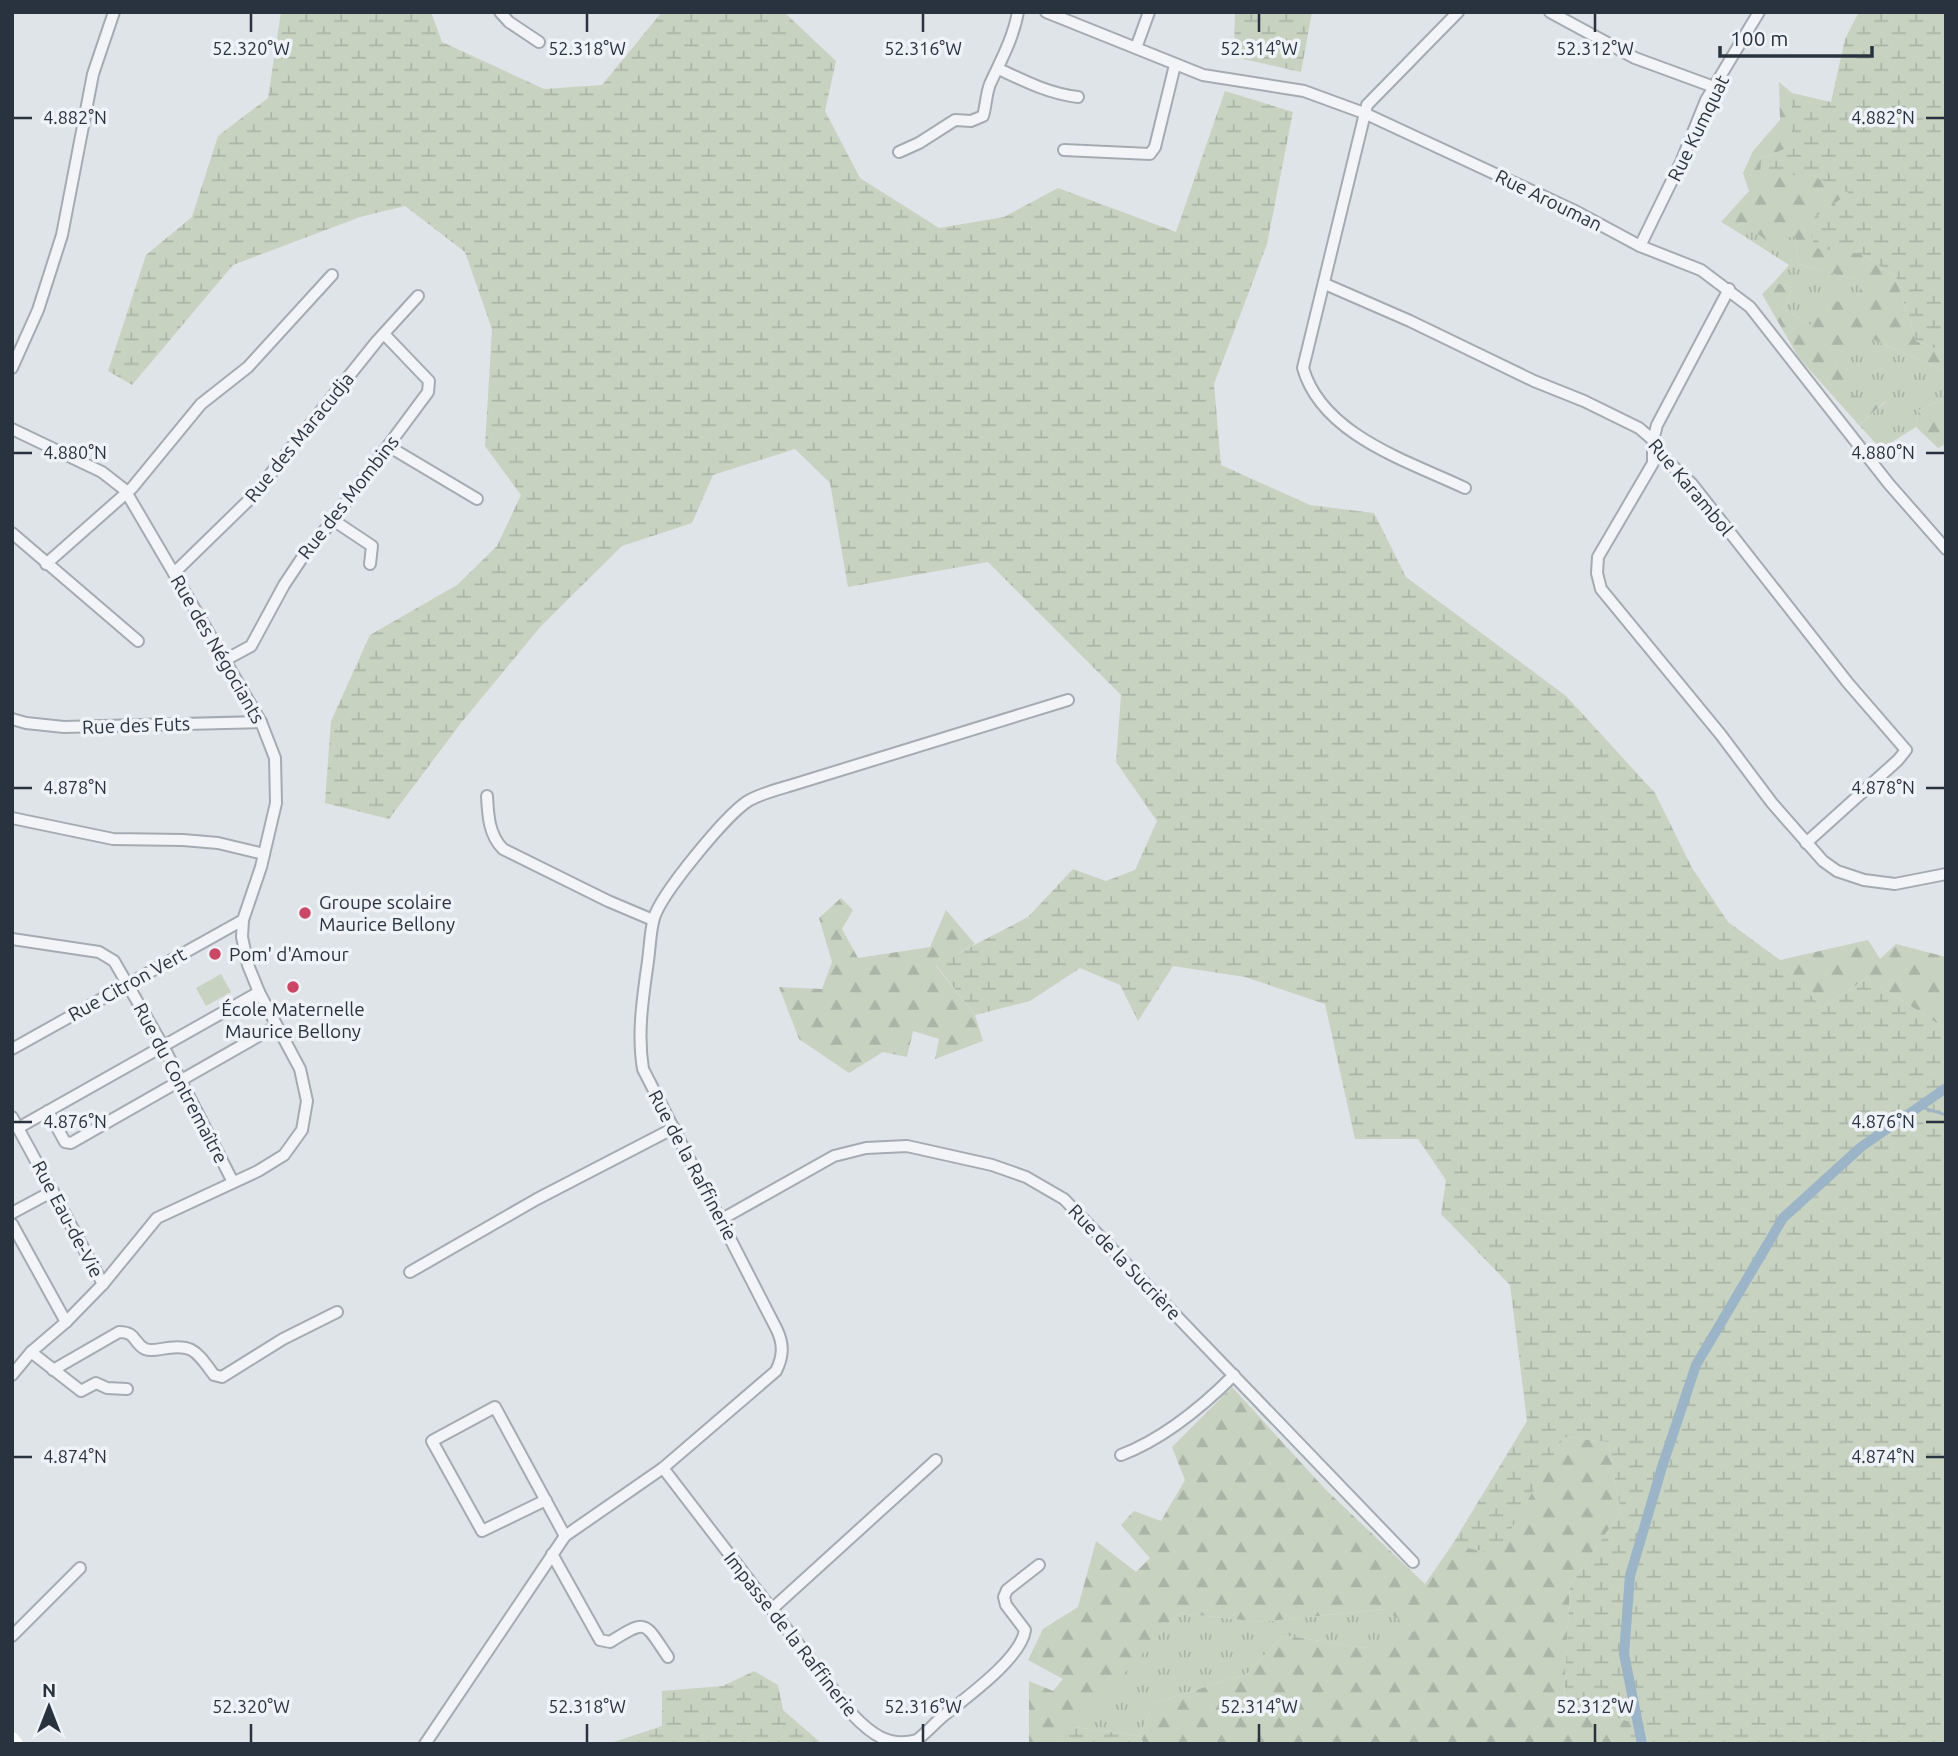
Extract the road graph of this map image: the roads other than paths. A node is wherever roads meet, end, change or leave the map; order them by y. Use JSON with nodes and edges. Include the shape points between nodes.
{"nodes":[{"id":1,"x":114,"y":12,"type":"edge"},
{"id":2,"x":500,"y":12,"type":"edge"},
{"id":3,"x":1018,"y":12,"type":"edge"},
{"id":4,"x":1045,"y":12,"type":"edge"},
{"id":5,"x":1149,"y":12,"type":"edge"},
{"id":6,"x":1458,"y":12,"type":"edge"},
{"id":7,"x":1550,"y":12,"type":"edge"},
{"id":8,"x":1759,"y":12,"type":"edge"},
{"id":9,"x":539,"y":42,"type":"dead end"},
{"id":10,"x":1136,"y":48,"type":"junction"},
{"id":11,"x":1175,"y":65,"type":"junction"},
{"id":12,"x":999,"y":69,"type":"junction"},
{"id":13,"x":1714,"y":87,"type":"junction"},
{"id":14,"x":1078,"y":97,"type":"dead end"},
{"id":15,"x":1364,"y":113,"type":"junction"},
{"id":16,"x":1064,"y":150,"type":"dead end"},
{"id":17,"x":899,"y":152,"type":"dead end"},
{"id":18,"x":1640,"y":246,"type":"junction"},
{"id":19,"x":332,"y":275,"type":"dead end"},
{"id":20,"x":1325,"y":284,"type":"junction"},
{"id":21,"x":1729,"y":289,"type":"junction"},
{"id":22,"x":418,"y":296,"type":"dead end"},
{"id":23,"x":384,"y":334,"type":"junction"},
{"id":24,"x":12,"y":368,"type":"edge"},
{"id":25,"x":12,"y":429,"type":"edge"},
{"id":26,"x":1653,"y":440,"type":"junction"},
{"id":27,"x":388,"y":446,"type":"junction"},
{"id":28,"x":1465,"y":488,"type":"dead end"},
{"id":29,"x":127,"y":493,"type":"junction"},
{"id":30,"x":478,"y":499,"type":"dead end"},
{"id":31,"x":333,"y":520,"type":"junction"},
{"id":32,"x":12,"y":533,"type":"edge"},
{"id":33,"x":1946,"y":549,"type":"edge"},
{"id":34,"x":46,"y":564,"type":"junction"},
{"id":35,"x":370,"y":564,"type":"dead end"},
{"id":36,"x":174,"y":573,"type":"junction"},
{"id":37,"x":138,"y":641,"type":"dead end"},
{"id":38,"x":225,"y":660,"type":"junction"},
{"id":39,"x":1068,"y":700,"type":"dead end"},
{"id":40,"x":12,"y":719,"type":"edge"},
{"id":41,"x":261,"y":722,"type":"junction"},
{"id":42,"x":487,"y":796,"type":"dead end"},
{"id":43,"x":12,"y":818,"type":"edge"},
{"id":44,"x":1806,"y":843,"type":"junction"},
{"id":45,"x":264,"y":854,"type":"junction"},
{"id":46,"x":1946,"y":874,"type":"edge"},
{"id":47,"x":243,"y":920,"type":"junction"},
{"id":48,"x":653,"y":920,"type":"junction"},
{"id":49,"x":12,"y":939,"type":"edge"},
{"id":50,"x":128,"y":984,"type":"junction"},
{"id":51,"x":259,"y":992,"type":"junction"},
{"id":52,"x":276,"y":1026,"type":"junction"},
{"id":53,"x":163,"y":1046,"type":"junction"},
{"id":54,"x":12,"y":1049,"type":"edge"},
{"id":55,"x":181,"y":1081,"type":"junction"},
{"id":56,"x":48,"y":1111,"type":"junction"},
{"id":57,"x":12,"y":1117,"type":"edge"},
{"id":58,"x":18,"y":1128,"type":"junction"},
{"id":59,"x":674,"y":1128,"type":"junction"},
{"id":60,"x":233,"y":1182,"type":"junction"},
{"id":61,"x":53,"y":1191,"type":"junction"},
{"id":62,"x":12,"y":1213,"type":"edge"},
{"id":63,"x":722,"y":1219,"type":"junction"},
{"id":64,"x":12,"y":1224,"type":"edge"},
{"id":65,"x":411,"y":1272,"type":"dead end"},
{"id":66,"x":103,"y":1284,"type":"junction"},
{"id":67,"x":337,"y":1312,"type":"dead end"},
{"id":68,"x":66,"y":1322,"type":"junction"},
{"id":69,"x":31,"y":1352,"type":"junction"},
{"id":70,"x":53,"y":1370,"type":"junction"},
{"id":71,"x":12,"y":1375,"type":"edge"},
{"id":72,"x":1234,"y":1375,"type":"junction"},
{"id":73,"x":127,"y":1389,"type":"dead end"},
{"id":74,"x":1121,"y":1455,"type":"dead end"},
{"id":75,"x":936,"y":1460,"type":"dead end"},
{"id":76,"x":663,"y":1468,"type":"junction"},
{"id":77,"x":545,"y":1500,"type":"junction"},
{"id":78,"x":565,"y":1536,"type":"junction"},
{"id":79,"x":552,"y":1554,"type":"junction"},
{"id":80,"x":1413,"y":1562,"type":"dead end"},
{"id":81,"x":1039,"y":1565,"type":"dead end"},
{"id":82,"x":80,"y":1568,"type":"dead end"},
{"id":83,"x":772,"y":1609,"type":"junction"},
{"id":84,"x":12,"y":1636,"type":"edge"},
{"id":85,"x":668,"y":1657,"type":"dead end"},
{"id":86,"x":12,"y":1739,"type":"edge"},
{"id":87,"x":16,"y":1744,"type":"edge"},
{"id":88,"x":425,"y":1744,"type":"edge"}],
"edges":[{"from":1,"to":24,"type":"street","via":[[93,74],[62,235],[38,310]]},
{"from":2,"to":9,"type":"street"},
{"from":3,"to":12,"type":"street"},
{"from":4,"to":10,"type":"street","name":"Rue Arouman"},
{"from":5,"to":10,"type":"street"},
{"from":6,"to":15,"type":"street","via":[[1372,98]]},
{"from":7,"to":13,"type":"street","via":[[1635,58]]},
{"from":8,"to":13,"type":"street","name":"Rue Kumquat"},
{"from":10,"to":11,"type":"street","name":"Rue Arouman"},
{"from":11,"to":15,"type":"street","name":"Rue Arouman","via":[[1203,75],[1304,90]]},
{"from":11,"to":16,"type":"street","via":[[1150,154]]},
{"from":12,"to":14,"type":"street"},
{"from":12,"to":17,"type":"street","via":[[989,86],[983,117],[955,120]]},
{"from":13,"to":18,"type":"street","name":"Rue Kumquat"},
{"from":15,"to":18,"type":"street","name":"Rue Arouman"},
{"from":15,"to":20,"type":"street"},
{"from":18,"to":21,"type":"street","name":"Rue Arouman","via":[[1701,270]]},
{"from":19,"to":29,"type":"street","via":[[248,367],[201,404]]},
{"from":20,"to":26,"type":"street","name":"Rue Karambol","via":[[1584,401],[1639,428]]},
{"from":20,"to":28,"type":"street","via":[[1303,368],[1314,396],[1348,429]]},
{"from":21,"to":26,"type":"street"},
{"from":21,"to":33,"type":"street","name":"Rue Arouman","via":[[1750,307]]},
{"from":22,"to":23,"type":"street","name":"Rue des Maracudja"},
{"from":23,"to":27,"type":"street","name":"Rue des Mombins","via":[[430,386]]},
{"from":23,"to":36,"type":"street","name":"Rue des Maracudja","via":[[253,496]]},
{"from":25,"to":29,"type":"street","name":"Rue des Négociants","via":[[102,472]]},
{"from":26,"to":44,"type":"street","via":[[1653,463],[1598,557],[1601,589]]},
{"from":26,"to":44,"type":"street","name":"Rue Karambol","via":[[1906,750]]},
{"from":27,"to":30,"type":"street"},
{"from":27,"to":31,"type":"street","name":"Rue des Mombins"},
{"from":29,"to":34,"type":"street"},
{"from":29,"to":36,"type":"street","name":"Rue des Négociants"},
{"from":31,"to":35,"type":"street","via":[[372,546]]},
{"from":31,"to":38,"type":"street","name":"Rue des Mombins","via":[[295,568],[251,646]]},
{"from":32,"to":34,"type":"street"},
{"from":34,"to":37,"type":"street"},
{"from":36,"to":38,"type":"street","name":"Rue des Négociants"},
{"from":38,"to":41,"type":"street","name":"Rue des Négociants"},
{"from":39,"to":48,"type":"street","name":"Rue de la Raffinerie","via":[[748,801],[706,844]]},
{"from":40,"to":41,"type":"street","name":"Rue des Futs","via":[[64,727]]},
{"from":41,"to":45,"type":"street","name":"Rue des Négociants","via":[[275,758],[276,803]]},
{"from":42,"to":48,"type":"street","via":[[491,829],[503,849]]},
{"from":43,"to":45,"type":"street","via":[[113,839],[206,842]]},
{"from":44,"to":46,"type":"street","via":[[1837,871],[1864,880],[1895,884]]},
{"from":45,"to":47,"type":"street","name":"Rue des Négociants"},
{"from":47,"to":50,"type":"street","name":"Rue Citron Vert"},
{"from":47,"to":51,"type":"street","name":"Rue des Négociants","via":[[248,965]]},
{"from":48,"to":59,"type":"street","name":"Rue de la Raffinerie","via":[[640,1051],[643,1069]]},
{"from":49,"to":50,"type":"street","name":"Rue du Contremaître","via":[[99,952],[114,961]]},
{"from":50,"to":53,"type":"street","name":"Rue du Contremaître"},
{"from":50,"to":54,"type":"street","name":"Rue Citron Vert"},
{"from":51,"to":52,"type":"street","name":"Rue des Négociants"},
{"from":51,"to":53,"type":"street"},
{"from":52,"to":55,"type":"street"},
{"from":52,"to":60,"type":"street","name":"Rue des Négociants","via":[[300,1069],[307,1101],[302,1130],[284,1155]]},
{"from":53,"to":55,"type":"street","name":"Rue du Contremaître"},
{"from":53,"to":56,"type":"street"},
{"from":55,"to":56,"type":"street","via":[[71,1143],[65,1142]]},
{"from":55,"to":60,"type":"street","name":"Rue du Contremaître"},
{"from":56,"to":58,"type":"street"},
{"from":57,"to":58,"type":"street","name":"Rue Eau-de-Vie"},
{"from":58,"to":61,"type":"street","name":"Rue Eau-de-Vie"},
{"from":59,"to":63,"type":"street","name":"Rue de la Raffinerie"},
{"from":59,"to":65,"type":"street","via":[[537,1199]]},
{"from":60,"to":66,"type":"street","name":"Rue des Négociants","via":[[157,1219]]},
{"from":61,"to":62,"type":"street"},
{"from":61,"to":66,"type":"street","name":"Rue Eau-de-Vie"},
{"from":63,"to":72,"type":"street","name":"Rue de la Sucrière","via":[[834,1156],[866,1148],[907,1146],[992,1165],[1026,1177],[1064,1199]]},
{"from":63,"to":76,"type":"street","name":"Rue de la Raffinerie","via":[[780,1336],[780,1362],[776,1371]]},
{"from":64,"to":68,"type":"street"},
{"from":66,"to":68,"type":"street","name":"Rue des Négociants"},
{"from":67,"to":70,"type":"street","via":[[222,1377],[214,1375],[188,1347],[149,1350],[126,1332]]},
{"from":68,"to":69,"type":"street","name":"Rue des Négociants"},
{"from":69,"to":70,"type":"street"},
{"from":69,"to":71,"type":"street","name":"Rue des Négociants"},
{"from":70,"to":73,"type":"street","via":[[81,1391],[96,1383]]},
{"from":72,"to":74,"type":"street","via":[[1157,1437]]},
{"from":72,"to":80,"type":"street","name":"Rue de la Sucrière"},
{"from":75,"to":83,"type":"street"},
{"from":76,"to":78,"type":"street","name":"Rue de la Raffinerie"},
{"from":76,"to":83,"type":"street","name":"Impasse de la Raffinerie"},
{"from":77,"to":77,"type":"street","via":[[495,1407],[432,1441],[482,1531]]},
{"from":77,"to":78,"type":"street"},
{"from":78,"to":79,"type":"street","name":"Rue de la Raffinerie"},
{"from":79,"to":85,"type":"street","via":[[600,1640],[610,1642],[641,1625]]},
{"from":79,"to":88,"type":"street","name":"Rue de la Raffinerie"},
{"from":81,"to":83,"type":"street","name":"Impasse de la Raffinerie","via":[[1004,1597],[1025,1630],[1019,1645],[989,1678],[917,1740],[908,1742],[884,1739],[861,1723]]},
{"from":82,"to":84,"type":"street"},
{"from":86,"to":87,"type":"street"}]}
